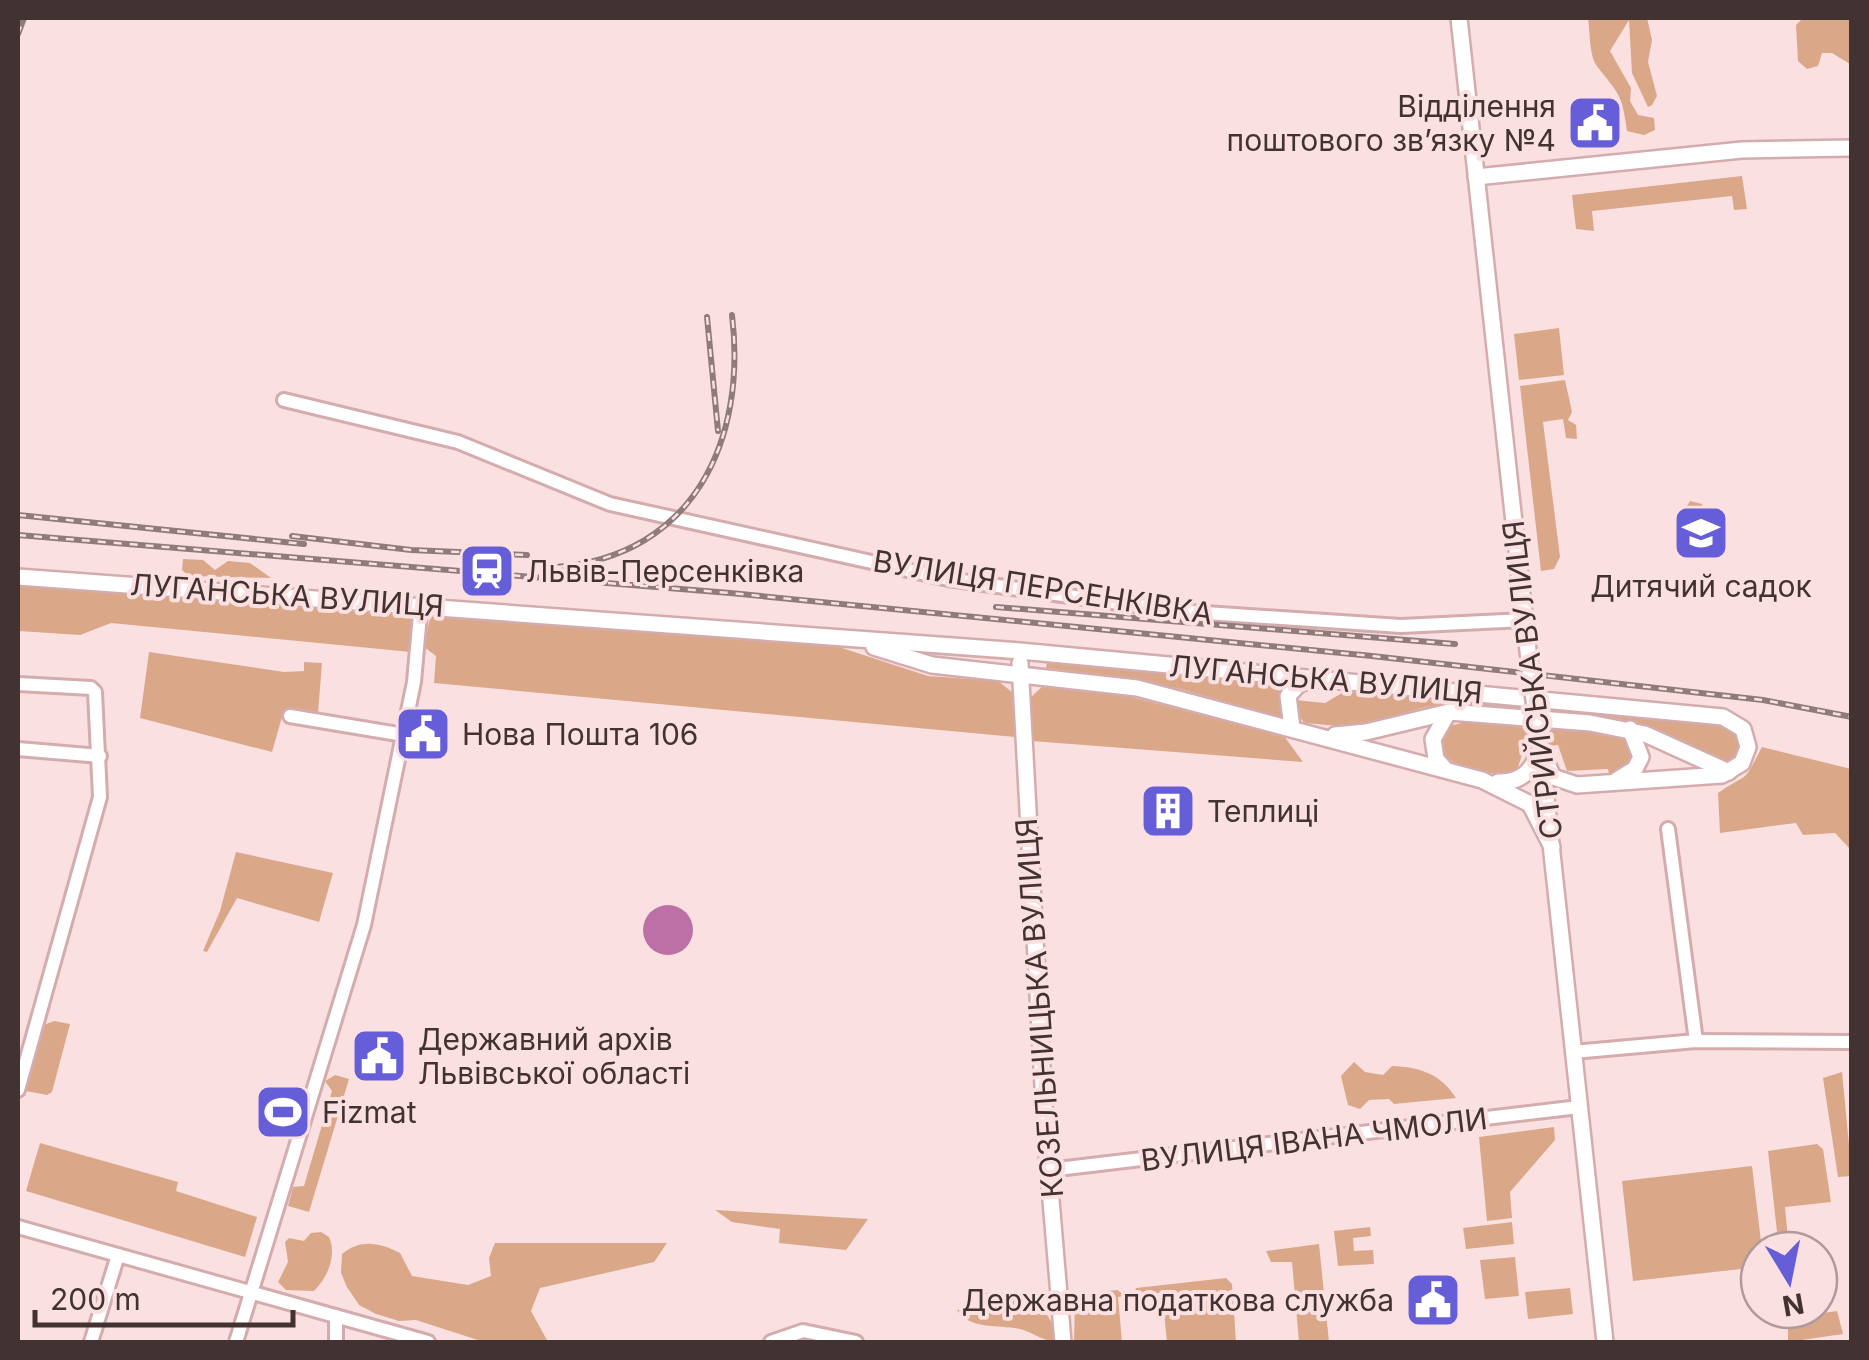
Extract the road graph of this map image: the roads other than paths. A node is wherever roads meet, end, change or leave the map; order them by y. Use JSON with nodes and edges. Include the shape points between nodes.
{"nodes":[{"id":1,"x":1459,"y":18,"type":"edge"},
{"id":2,"x":1852,"y":148,"type":"edge"},
{"id":3,"x":1476,"y":177,"type":"junction"},
{"id":4,"x":284,"y":400,"type":"dead end"},
{"id":5,"x":18,"y":577,"type":"edge"},
{"id":6,"x":421,"y":603,"type":"junction"},
{"id":7,"x":1525,"y":620,"type":"junction"},
{"id":8,"x":856,"y":641,"type":"junction"},
{"id":9,"x":1020,"y":651,"type":"junction"},
{"id":10,"x":1020,"y":673,"type":"junction"},
{"id":11,"x":1317,"y":678,"type":"junction"},
{"id":12,"x":18,"y":684,"type":"edge"},
{"id":13,"x":1449,"y":712,"type":"junction"},
{"id":14,"x":290,"y":716,"type":"dead end"},
{"id":15,"x":1292,"y":728,"type":"junction"},
{"id":16,"x":1630,"y":730,"type":"junction"},
{"id":17,"x":1316,"y":734,"type":"junction"},
{"id":18,"x":404,"y":735,"type":"junction"},
{"id":19,"x":1540,"y":748,"type":"junction"},
{"id":20,"x":18,"y":749,"type":"edge"},
{"id":21,"x":100,"y":756,"type":"junction"},
{"id":22,"x":1445,"y":769,"type":"junction"},
{"id":23,"x":1733,"y":772,"type":"junction"},
{"id":24,"x":1482,"y":780,"type":"junction"},
{"id":25,"x":1607,"y":783,"type":"junction"},
{"id":26,"x":1577,"y":785,"type":"junction"},
{"id":27,"x":1668,"y":829,"type":"dead end"},
{"id":28,"x":1552,"y":847,"type":"junction"},
{"id":29,"x":1696,"y":1041,"type":"junction"},
{"id":30,"x":1852,"y":1042,"type":"edge"},
{"id":31,"x":1573,"y":1052,"type":"junction"},
{"id":32,"x":18,"y":1090,"type":"edge"},
{"id":33,"x":1579,"y":1107,"type":"junction"},
{"id":34,"x":1049,"y":1170,"type":"junction"},
{"id":35,"x":18,"y":1227,"type":"edge"},
{"id":36,"x":118,"y":1255,"type":"junction"},
{"id":37,"x":251,"y":1293,"type":"junction"},
{"id":38,"x":336,"y":1316,"type":"junction"},
{"id":39,"x":92,"y":1342,"type":"edge"},
{"id":40,"x":236,"y":1342,"type":"edge"},
{"id":41,"x":336,"y":1342,"type":"edge"},
{"id":42,"x":428,"y":1342,"type":"edge"},
{"id":43,"x":771,"y":1342,"type":"edge"},
{"id":44,"x":856,"y":1342,"type":"edge"},
{"id":45,"x":1063,"y":1342,"type":"edge"},
{"id":46,"x":1605,"y":1342,"type":"edge"}],
"edges":[{"from":1,"to":3,"type":"main road","name":"СТРИЙСЬКА ВУЛИЦЯ"},
{"from":2,"to":3,"type":"main road","via":[[1767,148]]},
{"from":3,"to":7,"type":"main road","name":"СТРИЙСЬКА ВУЛИЦЯ"},
{"from":4,"to":7,"type":"street","name":"ВУЛИЦЯ ПЕРСЕНКІВКА","via":[[458,442],[610,504],[948,579],[1176,612],[1401,626]]},
{"from":5,"to":6,"type":"main road","name":"ЛУГАНСЬКА ВУЛИЦЯ"},
{"from":6,"to":8,"type":"main road","name":"ЛУГАНСЬКА ВУЛИЦЯ"},
{"from":6,"to":18,"type":"street"},
{"from":7,"to":19,"type":"main road","name":"СТРИЙСЬКА ВУЛИЦЯ","bridge":true},
{"from":8,"to":9,"type":"main road","name":"ЛУГАНСЬКА ВУЛИЦЯ"},
{"from":8,"to":10,"type":"main road","name":"ЛУГАНСЬКА ВУЛИЦЯ","via":[[932,666]]},
{"from":9,"to":10,"type":"main road","name":"КОЗЕЛЬНИЦЬКА ВУЛИЦЯ"},
{"from":9,"to":11,"type":"main road","name":"ЛУГАНСЬКА ВУЛИЦЯ"},
{"from":10,"to":15,"type":"main road","name":"ЛУГАНСЬКА ВУЛИЦЯ","via":[[1137,688]]},
{"from":10,"to":34,"type":"main road","name":"КОЗЕЛЬНИЦЬКА ВУЛИЦЯ"},
{"from":11,"to":15,"type":"main road","via":[[1288,696]]},
{"from":11,"to":23,"type":"main road","name":"ЛУГАНСЬКА ВУЛИЦЯ","via":[[1723,717],[1746,736],[1745,758]]},
{"from":12,"to":21,"type":"street","via":[[91,688]]},
{"from":13,"to":16,"type":"main road","name":"ЛУГАНСЬКА ВУЛИЦЯ"},
{"from":13,"to":17,"type":"main road","name":"ЛУГАНСЬКА ВУЛИЦЯ","via":[[1366,732]]},
{"from":13,"to":22,"type":"main road","name":"ЛУГАНСЬКА ВУЛИЦЯ","via":[[1432,746]]},
{"from":14,"to":18,"type":"street"},
{"from":15,"to":17,"type":"main road","name":"ЛУГАНСЬКА ВУЛИЦЯ"},
{"from":16,"to":23,"type":"main road","name":"ЛУГАНСЬКА ВУЛИЦЯ"},
{"from":16,"to":25,"type":"main road","via":[[1640,746],[1639,764]]},
{"from":17,"to":22,"type":"main road","name":"ЛУГАНСЬКА ВУЛИЦЯ"},
{"from":18,"to":37,"type":"street","via":[[364,925]]},
{"from":19,"to":24,"type":"main road","name":"ЛУГАНСЬКА ВУЛИЦЯ","via":[[1521,778]]},
{"from":19,"to":26,"type":"main road","via":[[1554,776]]},
{"from":19,"to":28,"type":"main road","name":"СТРИЙСЬКА ВУЛИЦЯ"},
{"from":20,"to":21,"type":"street"},
{"from":21,"to":32,"type":"street","via":[[100,797]]},
{"from":22,"to":24,"type":"main road","name":"ЛУГАНСЬКА ВУЛИЦЯ"},
{"from":23,"to":25,"type":"main road"},
{"from":24,"to":28,"type":"main road","name":"ЛУГАНСЬКА ВУЛИЦЯ","via":[[1530,804]]},
{"from":25,"to":26,"type":"main road"},
{"from":26,"to":28,"type":"main road","via":[[1555,800]]},
{"from":27,"to":29,"type":"street"},
{"from":28,"to":31,"type":"main road","name":"СТРИЙСЬКА ВУЛИЦЯ"},
{"from":29,"to":30,"type":"street"},
{"from":29,"to":31,"type":"street"},
{"from":31,"to":33,"type":"main road","name":"СТРИЙСЬКА ВУЛИЦЯ"},
{"from":33,"to":34,"type":"street","name":"ВУЛИЦЯ ІВАНА ЧМОЛИ"},
{"from":33,"to":46,"type":"main road","name":"СТРИЙСЬКА ВУЛИЦЯ"},
{"from":34,"to":45,"type":"main road","name":"КОЗЕЛЬНИЦЬКА ВУЛИЦЯ"},
{"from":35,"to":36,"type":"street"},
{"from":36,"to":37,"type":"street"},
{"from":36,"to":39,"type":"street"},
{"from":37,"to":38,"type":"street"},
{"from":37,"to":40,"type":"street"},
{"from":38,"to":41,"type":"street"},
{"from":38,"to":42,"type":"street"},
{"from":43,"to":44,"type":"street","via":[[803,1331]]}]}
